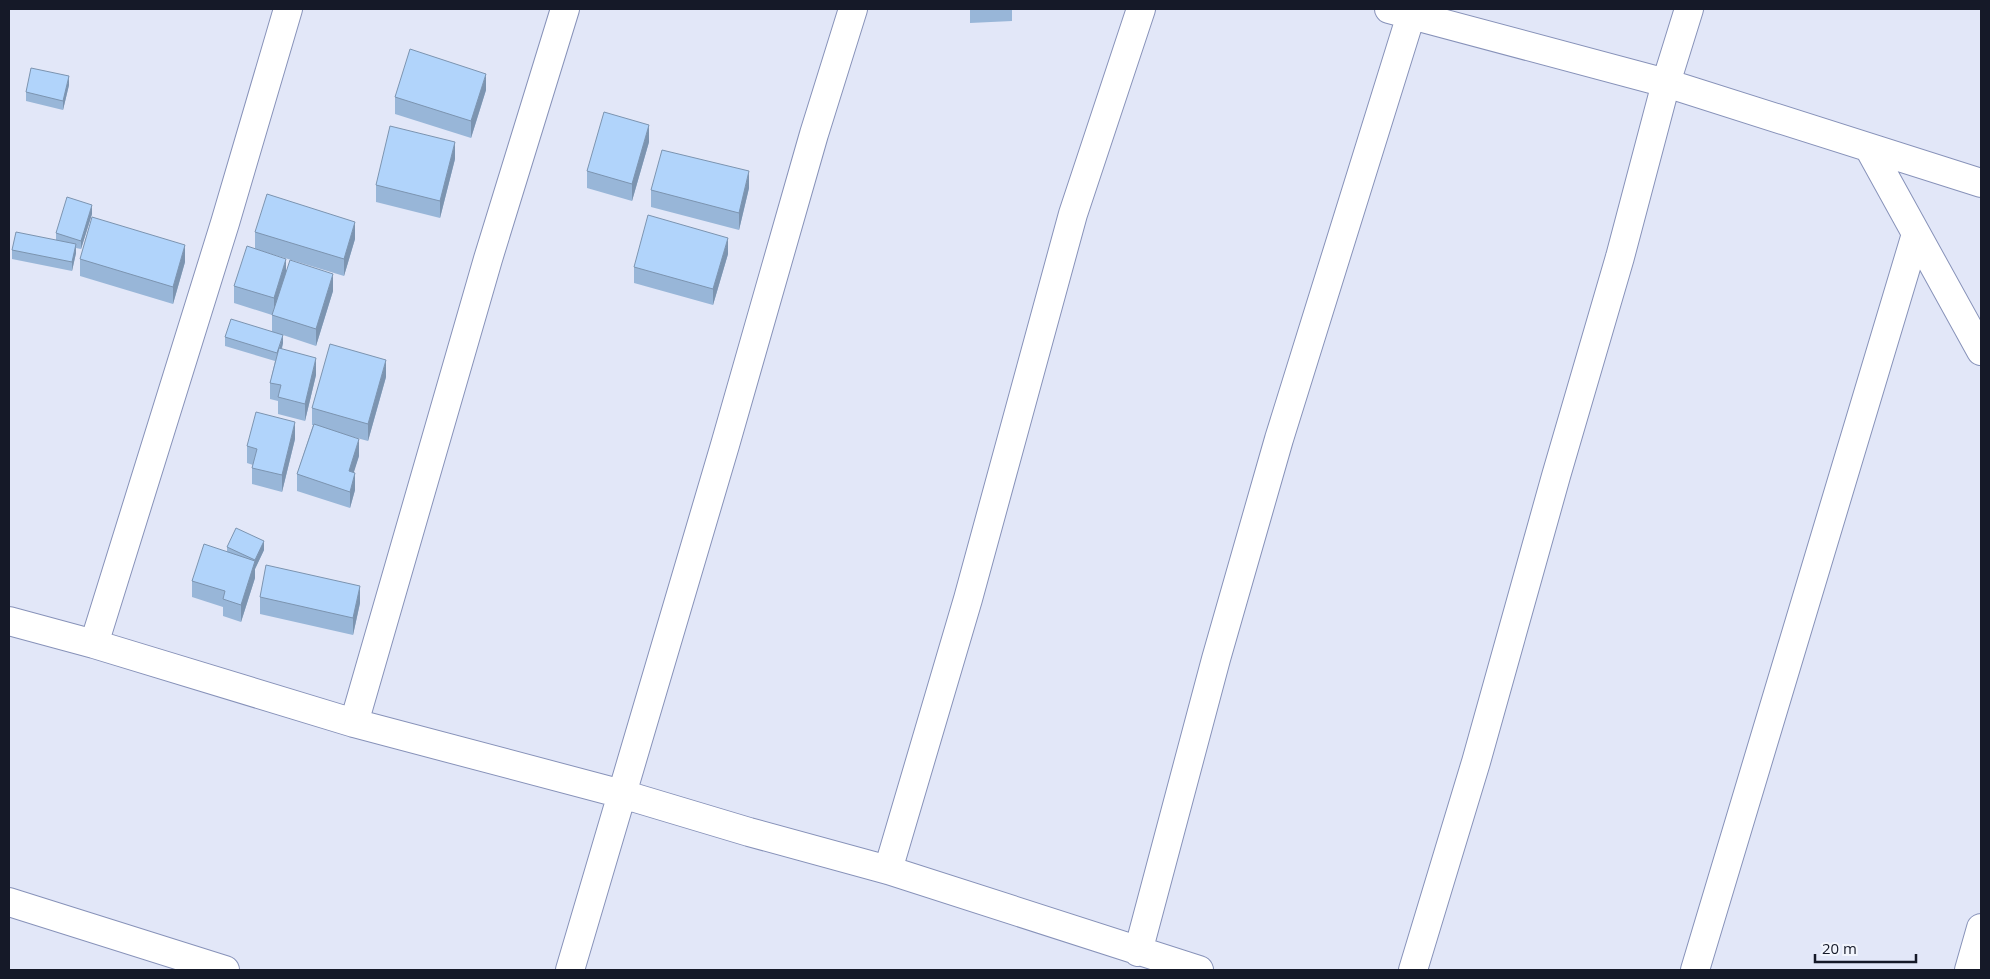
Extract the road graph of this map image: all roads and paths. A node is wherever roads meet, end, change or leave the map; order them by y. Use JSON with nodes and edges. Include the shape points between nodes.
{"nodes":[{"id":1,"x":288,"y":9,"type":"edge"},
{"id":2,"x":564,"y":9,"type":"edge"},
{"id":3,"x":853,"y":9,"type":"edge"},
{"id":4,"x":1141,"y":9,"type":"edge"},
{"id":5,"x":1690,"y":9,"type":"edge"},
{"id":6,"x":1400,"y":12,"type":"edge"},
{"id":7,"x":1666,"y":83,"type":"junction"},
{"id":8,"x":1870,"y":150,"type":"junction"},
{"id":9,"x":1981,"y":183,"type":"edge"},
{"id":10,"x":1916,"y":234,"type":"junction"},
{"id":11,"x":1981,"y":351,"type":"edge"},
{"id":12,"x":9,"y":621,"type":"edge"},
{"id":13,"x":94,"y":644,"type":"junction"},
{"id":14,"x":354,"y":723,"type":"junction"},
{"id":15,"x":622,"y":794,"type":"junction"},
{"id":16,"x":888,"y":870,"type":"junction"},
{"id":17,"x":9,"y":902,"type":"edge"},
{"id":18,"x":1981,"y":928,"type":"edge"},
{"id":19,"x":1138,"y":952,"type":"junction"},
{"id":20,"x":225,"y":970,"type":"edge"},
{"id":21,"x":570,"y":970,"type":"edge"},
{"id":22,"x":1199,"y":970,"type":"edge"},
{"id":23,"x":1413,"y":970,"type":"edge"},
{"id":24,"x":1695,"y":970,"type":"edge"},
{"id":25,"x":1969,"y":970,"type":"edge"}],
"edges":[{"from":1,"to":13,"type":"street"},
{"from":2,"to":14,"type":"street"},
{"from":3,"to":15,"type":"street"},
{"from":4,"to":16,"type":"street","via":[[1074,214],[968,600]]},
{"from":5,"to":7,"type":"street"},
{"from":6,"to":7,"type":"street"},
{"from":6,"to":19,"type":"street","via":[[1347,216],[1216,659]]},
{"from":7,"to":8,"type":"street"},
{"from":7,"to":23,"type":"street","via":[[1620,257],[1476,762]]},
{"from":8,"to":9,"type":"street"},
{"from":8,"to":10,"type":"street"},
{"from":10,"to":11,"type":"street"},
{"from":10,"to":24,"type":"street"},
{"from":12,"to":13,"type":"street"},
{"from":13,"to":14,"type":"street"},
{"from":14,"to":15,"type":"street"},
{"from":15,"to":16,"type":"street"},
{"from":15,"to":21,"type":"street"},
{"from":16,"to":19,"type":"street"},
{"from":17,"to":20,"type":"street"},
{"from":18,"to":25,"type":"street"},
{"from":19,"to":22,"type":"street"}]}
